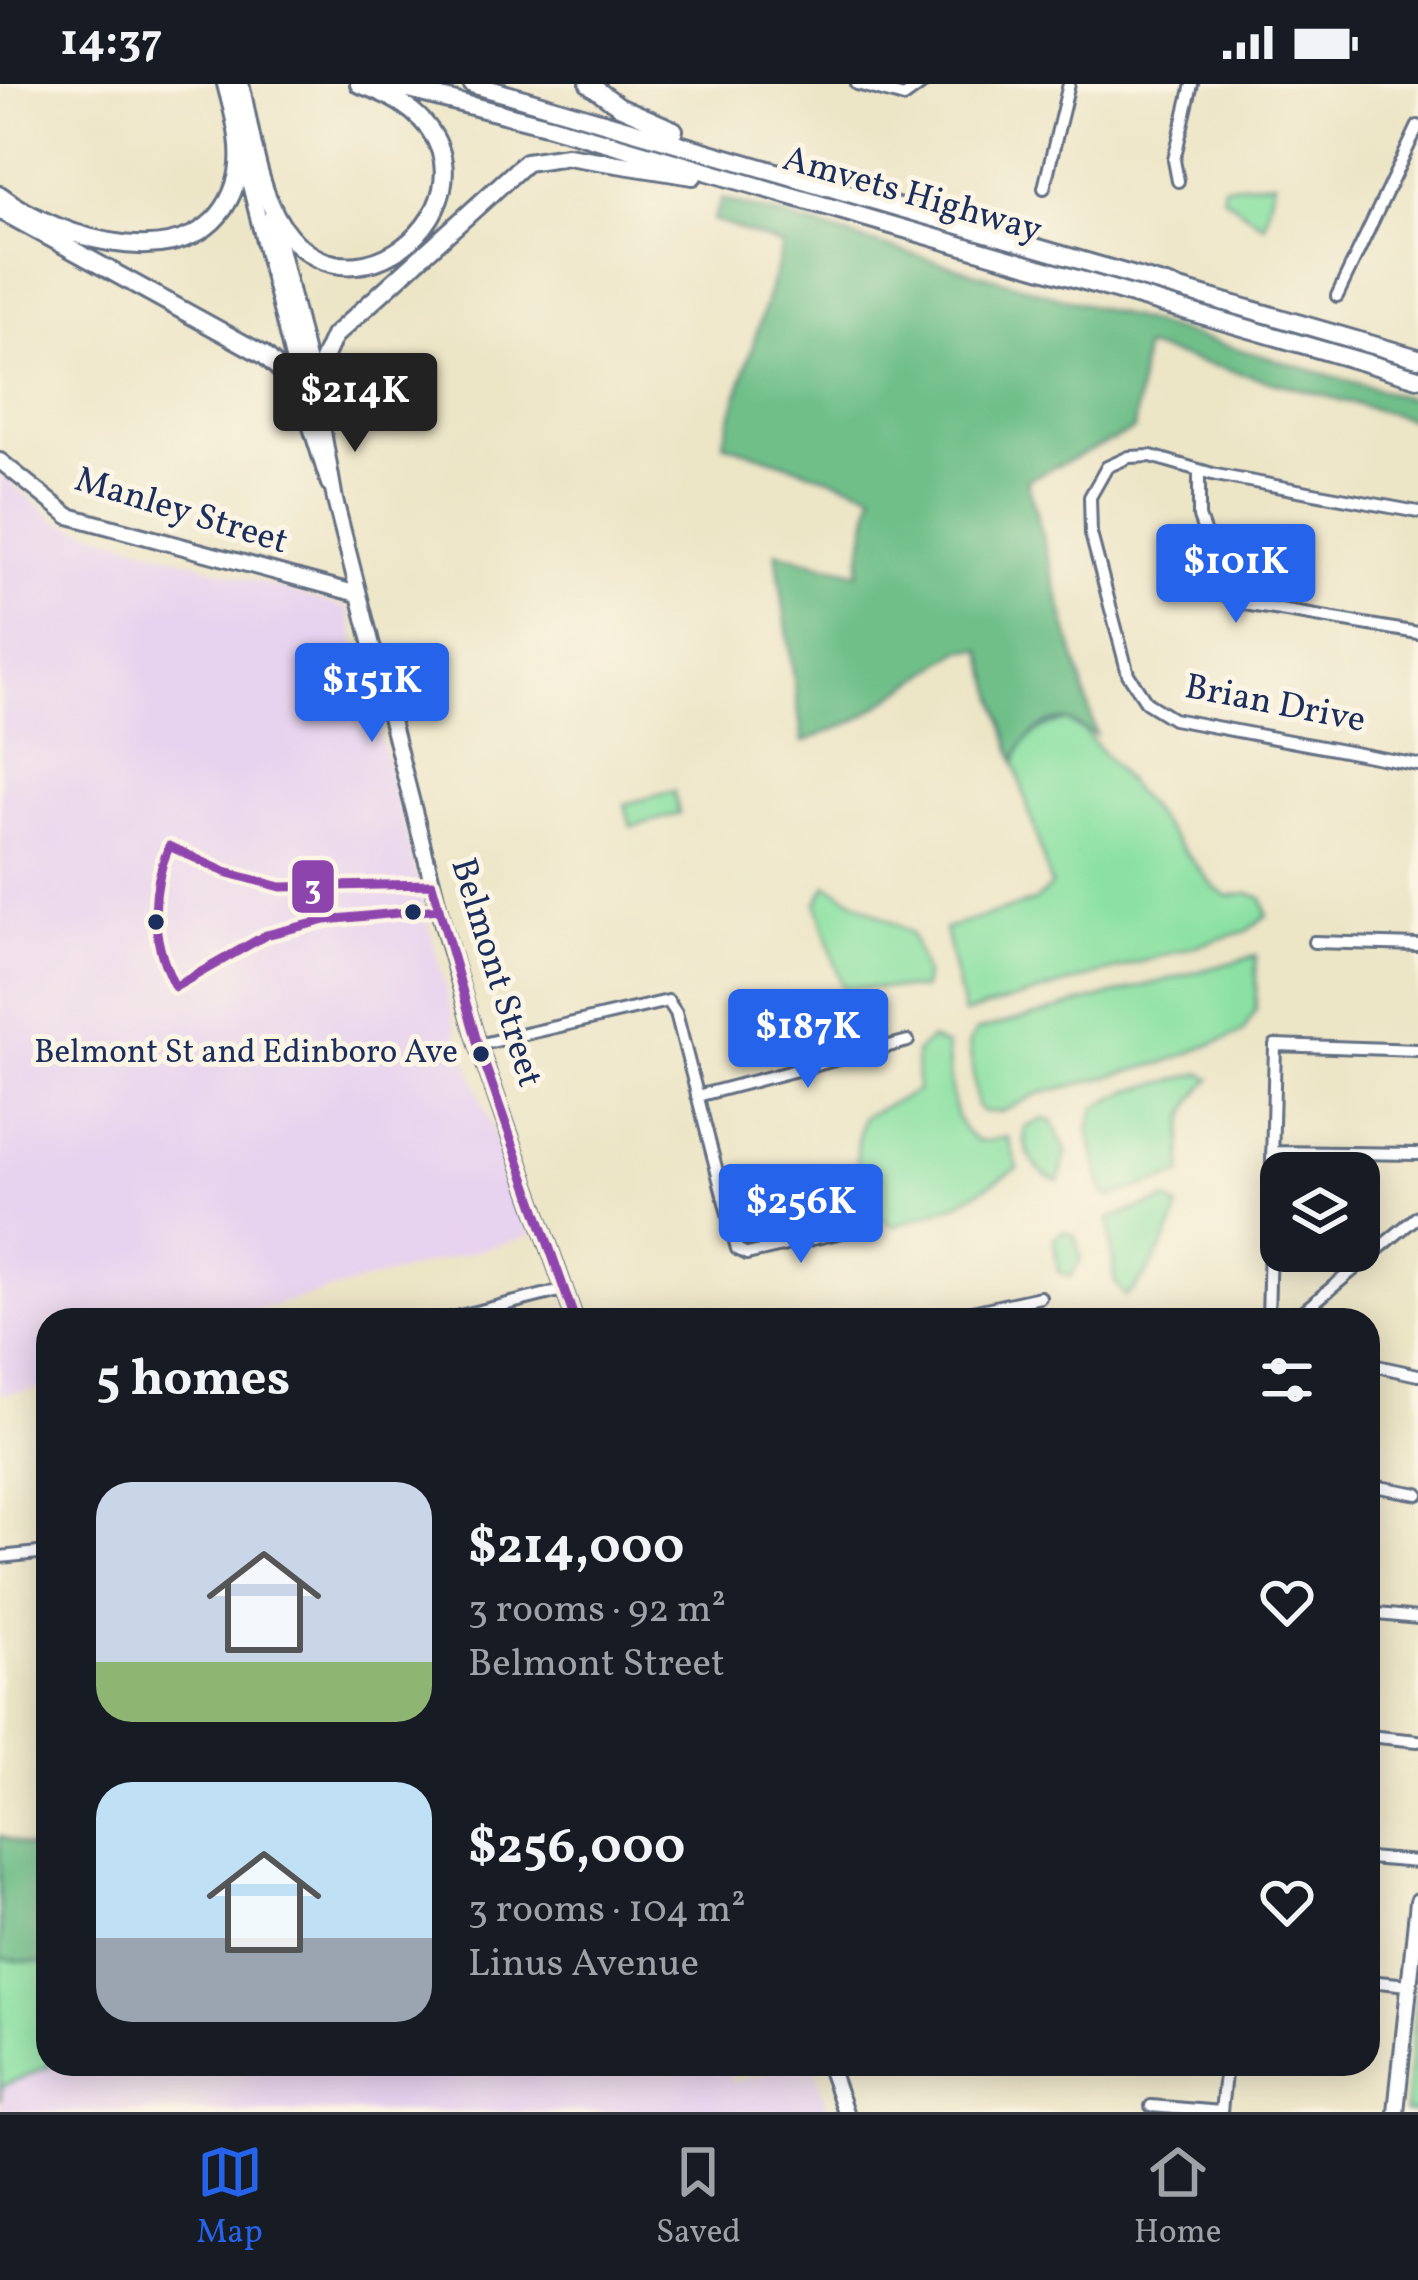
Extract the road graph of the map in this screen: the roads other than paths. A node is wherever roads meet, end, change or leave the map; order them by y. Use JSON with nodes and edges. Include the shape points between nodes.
{"nodes":[{"id":1,"x":359,"y":84,"type":"edge"},
{"id":2,"x":386,"y":84,"type":"edge"},
{"id":3,"x":472,"y":84,"type":"edge"},
{"id":4,"x":589,"y":84,"type":"edge"},
{"id":5,"x":857,"y":84,"type":"edge"},
{"id":6,"x":922,"y":84,"type":"edge"},
{"id":7,"x":1070,"y":84,"type":"edge"},
{"id":8,"x":1192,"y":84,"type":"edge"},
{"id":9,"x":234,"y":88,"type":"edge"},
{"id":10,"x":233,"y":113,"type":"junction"},
{"id":11,"x":1418,"y":126,"type":"edge"},
{"id":12,"x":758,"y":165,"type":"junction"},
{"id":13,"x":1178,"y":181,"type":"dead end"},
{"id":14,"x":754,"y":184,"type":"junction"},
{"id":15,"x":265,"y":185,"type":"junction"},
{"id":16,"x":1044,"y":188,"type":"dead end"},
{"id":17,"x":0,"y":195,"type":"edge"},
{"id":18,"x":0,"y":210,"type":"edge"},
{"id":19,"x":1336,"y":296,"type":"dead end"},
{"id":20,"x":1418,"y":358,"type":"edge"},
{"id":21,"x":1418,"y":378,"type":"edge"},
{"id":22,"x":314,"y":418,"type":"junction"},
{"id":23,"x":0,"y":460,"type":"edge"},
{"id":24,"x":1199,"y":470,"type":"junction"},
{"id":25,"x":1418,"y":512,"type":"edge"},
{"id":26,"x":358,"y":594,"type":"junction"},
{"id":27,"x":1418,"y":633,"type":"edge"},
{"id":28,"x":1418,"y":765,"type":"edge"},
{"id":29,"x":1315,"y":942,"type":"dead end"},
{"id":30,"x":1418,"y":946,"type":"edge"},
{"id":31,"x":908,"y":1041,"type":"dead end"},
{"id":32,"x":478,"y":1045,"type":"junction"},
{"id":33,"x":1418,"y":1050,"type":"edge"},
{"id":34,"x":697,"y":1096,"type":"junction"},
{"id":35,"x":1272,"y":1152,"type":"edge"},
{"id":36,"x":1380,"y":1154,"type":"edge"},
{"id":37,"x":1418,"y":1154,"type":"edge"},
{"id":38,"x":1418,"y":1216,"type":"edge"},
{"id":39,"x":860,"y":1228,"type":"dead end"},
{"id":40,"x":1269,"y":1272,"type":"edge"},
{"id":41,"x":563,"y":1290,"type":"junction"},
{"id":42,"x":1040,"y":1297,"type":"dead end"},
{"id":43,"x":492,"y":1308,"type":"edge"},
{"id":44,"x":570,"y":1308,"type":"edge"},
{"id":45,"x":990,"y":1308,"type":"edge"},
{"id":46,"x":1268,"y":1308,"type":"edge"},
{"id":47,"x":1307,"y":1308,"type":"edge"},
{"id":48,"x":1380,"y":1367,"type":"edge"},
{"id":49,"x":1418,"y":1376,"type":"edge"},
{"id":50,"x":1380,"y":1487,"type":"edge"},
{"id":51,"x":1418,"y":1494,"type":"edge"},
{"id":52,"x":36,"y":1553,"type":"edge"},
{"id":53,"x":0,"y":1557,"type":"edge"},
{"id":54,"x":1380,"y":1614,"type":"edge"},
{"id":55,"x":1418,"y":1618,"type":"edge"},
{"id":56,"x":1380,"y":1737,"type":"edge"},
{"id":57,"x":1418,"y":1741,"type":"edge"},
{"id":58,"x":1380,"y":1859,"type":"edge"},
{"id":59,"x":1418,"y":1862,"type":"edge"},
{"id":60,"x":1418,"y":1901,"type":"edge"},
{"id":61,"x":1380,"y":1982,"type":"edge"},
{"id":62,"x":1409,"y":1985,"type":"junction"},
{"id":63,"x":832,"y":2076,"type":"edge"},
{"id":64,"x":1225,"y":2076,"type":"edge"},
{"id":65,"x":1151,"y":2106,"type":"dead end"},
{"id":66,"x":845,"y":2112,"type":"edge"},
{"id":67,"x":1221,"y":2112,"type":"edge"},
{"id":68,"x":1396,"y":2112,"type":"edge"}],
"edges":[{"from":1,"to":15,"type":"highway","via":[[413,107],[437,140],[442,189],[424,230],[376,261],[338,264],[289,235]]},
{"from":2,"to":14,"type":"highway","name":"Amvets Highway"},
{"from":3,"to":12,"type":"highway","name":"Amvets Highway"},
{"from":4,"to":12,"type":"highway","via":[[633,114]]},
{"from":5,"to":6,"type":"street","via":[[904,97]]},
{"from":7,"to":16,"type":"street"},
{"from":8,"to":13,"type":"street","via":[[1174,153]]},
{"from":9,"to":10,"type":"highway","name":"Belmont Street"},
{"from":9,"to":15,"type":"highway","name":"Belmont Street"},
{"from":10,"to":17,"type":"highway","via":[[235,186],[214,218],[182,238],[90,239]]},
{"from":10,"to":22,"type":"main road","name":"Belmont Street"},
{"from":11,"to":19,"type":"street"},
{"from":12,"to":20,"type":"highway","name":"Amvets Highway"},
{"from":14,"to":21,"type":"highway","name":"Amvets Highway"},
{"from":14,"to":22,"type":"highway","via":[[567,156],[519,166],[331,340]]},
{"from":15,"to":22,"type":"main road","name":"Belmont Street"},
{"from":18,"to":22,"type":"highway","via":[[264,355]]},
{"from":22,"to":26,"type":"main road","name":"Belmont Street"},
{"from":23,"to":26,"type":"main road","name":"Manley Street","via":[[69,516]]},
{"from":24,"to":25,"type":"street"},
{"from":24,"to":27,"type":"street","via":[[1199,517],[1227,596]]},
{"from":24,"to":28,"type":"street","name":"Brian Drive","via":[[1137,456],[1114,463],[1098,477],[1088,520],[1128,674],[1147,703],[1173,719]]},
{"from":26,"to":32,"type":"main road","name":"Belmont Street"},
{"from":29,"to":30,"type":"street"},
{"from":31,"to":34,"type":"street"},
{"from":32,"to":34,"type":"street","via":[[671,1002]]},
{"from":32,"to":41,"type":"main road","name":"Belmont Street"},
{"from":33,"to":35,"type":"street","via":[[1275,1045]]},
{"from":34,"to":39,"type":"street","via":[[741,1252]]},
{"from":36,"to":37,"type":"street"},
{"from":38,"to":47,"type":"street"},
{"from":40,"to":46,"type":"street"},
{"from":41,"to":43,"type":"street"},
{"from":41,"to":44,"type":"main road","name":"Belmont Street"},
{"from":42,"to":45,"type":"street"},
{"from":48,"to":49,"type":"street"},
{"from":50,"to":51,"type":"street"},
{"from":52,"to":53,"type":"street"},
{"from":54,"to":55,"type":"street"},
{"from":56,"to":57,"type":"street"},
{"from":58,"to":59,"type":"street"},
{"from":60,"to":62,"type":"main road"},
{"from":61,"to":62,"type":"street"},
{"from":62,"to":68,"type":"main road"},
{"from":63,"to":66,"type":"main road"},
{"from":64,"to":67,"type":"street"},
{"from":65,"to":67,"type":"street"}]}
